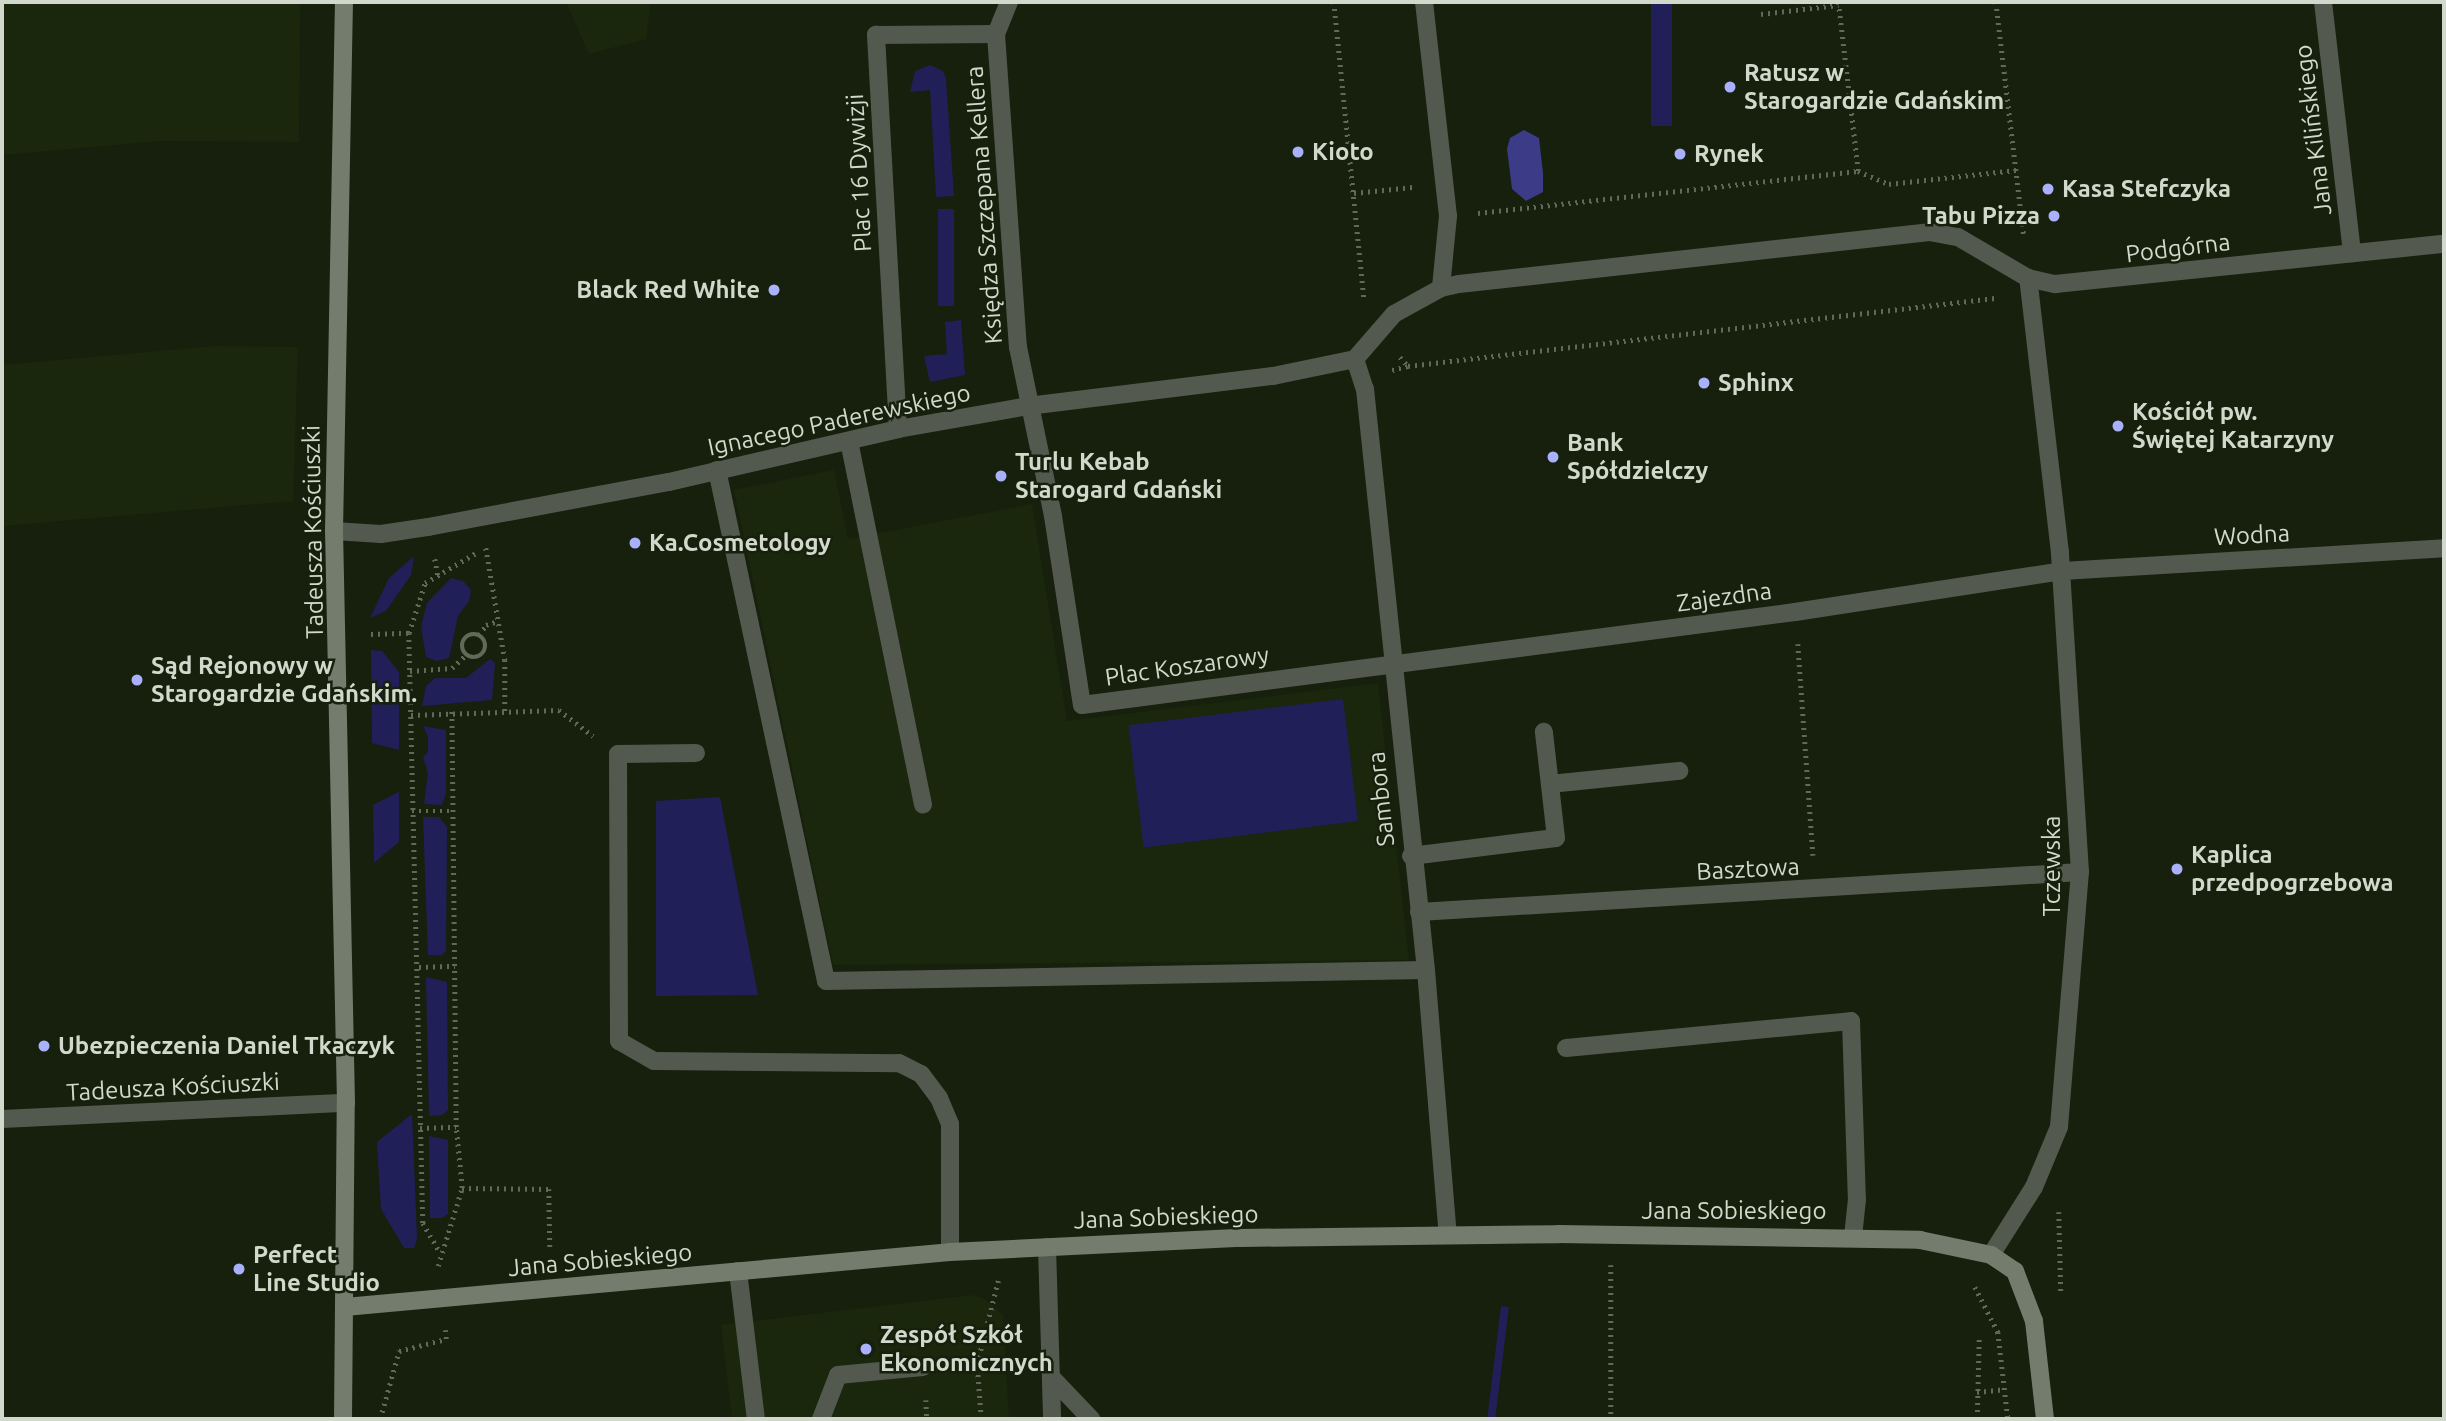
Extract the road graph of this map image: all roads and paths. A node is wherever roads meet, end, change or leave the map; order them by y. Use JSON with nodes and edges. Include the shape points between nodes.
{"nodes":[{"id":1,"x":344,"y":2,"type":"edge"},
{"id":2,"x":1009,"y":2,"type":"edge"},
{"id":3,"x":1334,"y":2,"type":"edge"},
{"id":4,"x":1423,"y":2,"type":"edge"},
{"id":5,"x":1996,"y":2,"type":"edge"},
{"id":6,"x":2323,"y":2,"type":"edge"},
{"id":7,"x":1838,"y":3,"type":"edge"},
{"id":8,"x":1761,"y":13,"type":"dead end"},
{"id":9,"x":996,"y":34,"type":"junction"},
{"id":10,"x":2016,"y":170,"type":"junction"},
{"id":11,"x":1858,"y":171,"type":"junction"},
{"id":12,"x":1445,"y":184,"type":"junction"},
{"id":13,"x":1354,"y":192,"type":"junction"},
{"id":14,"x":1448,"y":216,"type":"junction"},
{"id":15,"x":2025,"y":244,"type":"dead end"},
{"id":16,"x":2444,"y":244,"type":"edge"},
{"id":17,"x":2352,"y":253,"type":"junction"},
{"id":18,"x":2028,"y":278,"type":"junction"},
{"id":19,"x":1441,"y":288,"type":"junction"},
{"id":20,"x":1984,"y":297,"type":"dead end"},
{"id":21,"x":1365,"y":309,"type":"dead end"},
{"id":22,"x":1396,"y":352,"type":"dead end"},
{"id":23,"x":1355,"y":359,"type":"junction"},
{"id":24,"x":1028,"y":406,"type":"junction"},
{"id":25,"x":898,"y":429,"type":"junction"},
{"id":26,"x":849,"y":441,"type":"junction"},
{"id":27,"x":717,"y":470,"type":"junction"},
{"id":28,"x":334,"y":531,"type":"junction"},
{"id":29,"x":496,"y":544,"type":"dead end"},
{"id":30,"x":486,"y":547,"type":"junction"},
{"id":31,"x":2444,"y":548,"type":"edge"},
{"id":32,"x":2062,"y":571,"type":"junction"},
{"id":33,"x":1795,"y":612,"type":"junction"},
{"id":34,"x":498,"y":621,"type":"junction"},
{"id":35,"x":410,"y":633,"type":"junction"},
{"id":36,"x":371,"y":634,"type":"dead end"},
{"id":37,"x":479,"y":635,"type":"junction"},
{"id":38,"x":465,"y":656,"type":"junction"},
{"id":39,"x":1391,"y":666,"type":"junction"},
{"id":40,"x":410,"y":671,"type":"junction"},
{"id":41,"x":452,"y":711,"type":"junction"},
{"id":42,"x":505,"y":711,"type":"junction"},
{"id":43,"x":411,"y":715,"type":"junction"},
{"id":44,"x":1544,"y":732,"type":"dead end"},
{"id":45,"x":696,"y":753,"type":"dead end"},
{"id":46,"x":618,"y":754,"type":"junction"},
{"id":47,"x":1679,"y":771,"type":"dead end"},
{"id":48,"x":1550,"y":784,"type":"junction"},
{"id":49,"x":923,"y":804,"type":"dead end"},
{"id":50,"x":412,"y":811,"type":"junction"},
{"id":51,"x":453,"y":811,"type":"junction"},
{"id":52,"x":1411,"y":856,"type":"junction"},
{"id":53,"x":2080,"y":872,"type":"junction"},
{"id":54,"x":1816,"y":889,"type":"junction"},
{"id":55,"x":1419,"y":912,"type":"junction"},
{"id":56,"x":455,"y":966,"type":"junction"},
{"id":57,"x":419,"y":967,"type":"junction"},
{"id":58,"x":1426,"y":970,"type":"junction"},
{"id":59,"x":1566,"y":1048,"type":"dead end"},
{"id":60,"x":346,"y":1104,"type":"junction"},
{"id":61,"x":2,"y":1119,"type":"edge"},
{"id":62,"x":456,"y":1127,"type":"junction"},
{"id":63,"x":420,"y":1128,"type":"junction"},
{"id":64,"x":462,"y":1188,"type":"junction"},
{"id":65,"x":2060,"y":1207,"type":"dead end"},
{"id":66,"x":1448,"y":1235,"type":"junction"},
{"id":67,"x":1853,"y":1236,"type":"junction"},
{"id":68,"x":1047,"y":1247,"type":"junction"},
{"id":69,"x":550,"y":1249,"type":"dead end"},
{"id":70,"x":439,"y":1252,"type":"junction"},
{"id":71,"x":950,"y":1252,"type":"junction"},
{"id":72,"x":1991,"y":1255,"type":"junction"},
{"id":73,"x":1611,"y":1261,"type":"dead end"},
{"id":74,"x":438,"y":1265,"type":"dead end"},
{"id":75,"x":738,"y":1271,"type":"junction"},
{"id":76,"x":999,"y":1273,"type":"dead end"},
{"id":77,"x":1969,"y":1283,"type":"dead end"},
{"id":78,"x":2062,"y":1304,"type":"dead end"},
{"id":79,"x":345,"y":1307,"type":"junction"},
{"id":80,"x":445,"y":1331,"type":"dead end"},
{"id":81,"x":1979,"y":1339,"type":"dead end"},
{"id":82,"x":923,"y":1367,"type":"dead end"},
{"id":83,"x":1052,"y":1378,"type":"junction"},
{"id":84,"x":2005,"y":1389,"type":"junction"},
{"id":85,"x":1977,"y":1392,"type":"junction"},
{"id":86,"x":343,"y":1419,"type":"edge"},
{"id":87,"x":380,"y":1419,"type":"edge"},
{"id":88,"x":756,"y":1419,"type":"edge"},
{"id":89,"x":821,"y":1419,"type":"edge"},
{"id":90,"x":981,"y":1419,"type":"edge"},
{"id":91,"x":1052,"y":1419,"type":"edge"},
{"id":92,"x":1091,"y":1419,"type":"edge"},
{"id":93,"x":1611,"y":1419,"type":"edge"},
{"id":94,"x":1977,"y":1419,"type":"edge"},
{"id":95,"x":2008,"y":1419,"type":"edge"},
{"id":96,"x":2045,"y":1419,"type":"edge"}],
"edges":[{"from":1,"to":28,"type":"street","name":"Tadeusza Kościuszki"},
{"from":2,"to":9,"type":"street","name":"Księdza Szczepana Kellera"},
{"from":3,"to":13,"type":"path"},
{"from":4,"to":12,"type":"street"},
{"from":5,"to":10,"type":"path"},
{"from":6,"to":17,"type":"street","name":"Jana Kilińskiego"},
{"from":7,"to":8,"type":"path"},
{"from":7,"to":11,"type":"path"},
{"from":9,"to":24,"type":"street","name":"Księdza Szczepana Kellera","via":[[1018,347]]},
{"from":9,"to":25,"type":"street","name":"Plac 16 Dywizji","via":[[876,35]]},
{"from":10,"to":11,"type":"path","via":[[1889,184]]},
{"from":10,"to":15,"type":"path"},
{"from":11,"to":14,"type":"path"},
{"from":12,"to":13,"type":"path"},
{"from":12,"to":14,"type":"street"},
{"from":13,"to":21,"type":"path"},
{"from":14,"to":19,"type":"street"},
{"from":16,"to":17,"type":"street","name":"Podgórna"},
{"from":17,"to":18,"type":"street","name":"Podgórna","via":[[2098,282],[2055,284]]},
{"from":18,"to":19,"type":"street","name":"Podgórna","via":[[1958,237],[1929,232]]},
{"from":18,"to":32,"type":"street","name":"Tczewska"},
{"from":19,"to":23,"type":"street","via":[[1394,314]]},
{"from":20,"to":22,"type":"path","via":[[1408,366]]},
{"from":23,"to":24,"type":"street","name":"Ignacego Paderewskiego","via":[[1273,376]]},
{"from":23,"to":39,"type":"street","name":"Sambora","via":[[1365,389]]},
{"from":24,"to":25,"type":"street","name":"Ignacego Paderewskiego"},
{"from":24,"to":39,"type":"street","name":"Plac Koszarowy","via":[[1053,516],[1082,705]]},
{"from":25,"to":26,"type":"street","name":"Ignacego Paderewskiego"},
{"from":26,"to":27,"type":"street","name":"Ignacego Paderewskiego"},
{"from":26,"to":49,"type":"street"},
{"from":27,"to":28,"type":"street","name":"Ignacego Paderewskiego","via":[[428,527],[381,534]]},
{"from":27,"to":58,"type":"street","via":[[826,982]]},
{"from":28,"to":60,"type":"street","name":"Tadeusza Kościuszki"},
{"from":29,"to":30,"type":"path"},
{"from":30,"to":34,"type":"path"},
{"from":30,"to":35,"type":"path","via":[[425,583]]},
{"from":31,"to":32,"type":"street","name":"Wodna"},
{"from":32,"to":33,"type":"street","name":"Zajezdna"},
{"from":32,"to":53,"type":"street","name":"Tczewska"},
{"from":33,"to":39,"type":"street","name":"Zajezdna"},
{"from":33,"to":54,"type":"path"},
{"from":34,"to":37,"type":"path","via":[[486,625]]},
{"from":34,"to":42,"type":"path","via":[[505,660]]},
{"from":35,"to":36,"type":"path"},
{"from":35,"to":40,"type":"path"},
{"from":37,"to":38,"type":"path","via":[[463,640]]},
{"from":37,"to":38,"type":"path","via":[[486,640],[482,656]]},
{"from":38,"to":40,"type":"path","via":[[452,668]]},
{"from":39,"to":52,"type":"street","name":"Sambora"},
{"from":40,"to":43,"type":"path"},
{"from":41,"to":42,"type":"path"},
{"from":41,"to":43,"type":"path"},
{"from":41,"to":51,"type":"path"},
{"from":42,"to":46,"type":"path","via":[[559,710]]},
{"from":43,"to":50,"type":"path"},
{"from":44,"to":48,"type":"street"},
{"from":45,"to":46,"type":"street"},
{"from":46,"to":71,"type":"street","via":[[619,1041],[654,1062],[899,1063],[921,1074],[939,1098],[950,1124]]},
{"from":47,"to":48,"type":"street"},
{"from":48,"to":52,"type":"street","via":[[1556,838]]},
{"from":50,"to":51,"type":"path"},
{"from":50,"to":57,"type":"path"},
{"from":51,"to":56,"type":"path"},
{"from":52,"to":55,"type":"street","name":"Sambora"},
{"from":53,"to":54,"type":"street","name":"Basztowa"},
{"from":53,"to":72,"type":"street","name":"Tczewska","via":[[2059,1127],[2035,1187]]},
{"from":54,"to":55,"type":"street","name":"Basztowa"},
{"from":55,"to":58,"type":"street","name":"Sambora"},
{"from":56,"to":57,"type":"path"},
{"from":56,"to":62,"type":"path"},
{"from":57,"to":63,"type":"path"},
{"from":58,"to":66,"type":"street","name":"Sambora"},
{"from":59,"to":67,"type":"street","via":[[1851,1021],[1857,1199]]},
{"from":60,"to":61,"type":"street","name":"Tadeusza Kościuszki"},
{"from":60,"to":79,"type":"street","name":"Tadeusza Kościuszki"},
{"from":62,"to":63,"type":"path"},
{"from":62,"to":64,"type":"path"},
{"from":63,"to":70,"type":"path","via":[[423,1223]]},
{"from":64,"to":69,"type":"path","via":[[549,1189]]},
{"from":64,"to":70,"type":"path"},
{"from":65,"to":78,"type":"path"},
{"from":66,"to":67,"type":"street","name":"Jana Sobieskiego"},
{"from":66,"to":68,"type":"street","name":"Jana Sobieskiego"},
{"from":67,"to":72,"type":"street","name":"Jana Sobieskiego","via":[[1920,1240]]},
{"from":68,"to":71,"type":"street","name":"Jana Sobieskiego"},
{"from":68,"to":83,"type":"street"},
{"from":70,"to":74,"type":"path"},
{"from":71,"to":75,"type":"street","name":"Jana Sobieskiego"},
{"from":72,"to":96,"type":"street","via":[[2015,1271],[2025,1292],[2034,1321]]},
{"from":73,"to":93,"type":"path"},
{"from":75,"to":79,"type":"street","name":"Jana Sobieskiego"},
{"from":75,"to":88,"type":"street"},
{"from":76,"to":90,"type":"path","via":[[978,1364]]},
{"from":77,"to":84,"type":"path","via":[[1978,1289],[1998,1332]]},
{"from":79,"to":86,"type":"street","name":"Tadeusza Kościuszki"},
{"from":80,"to":87,"type":"path","via":[[446,1339],[399,1351]]},
{"from":81,"to":85,"type":"path"},
{"from":82,"to":89,"type":"street","via":[[838,1375]]},
{"from":83,"to":91,"type":"street"},
{"from":83,"to":92,"type":"street"},
{"from":84,"to":85,"type":"path"},
{"from":84,"to":95,"type":"path"},
{"from":85,"to":94,"type":"path"}]}
